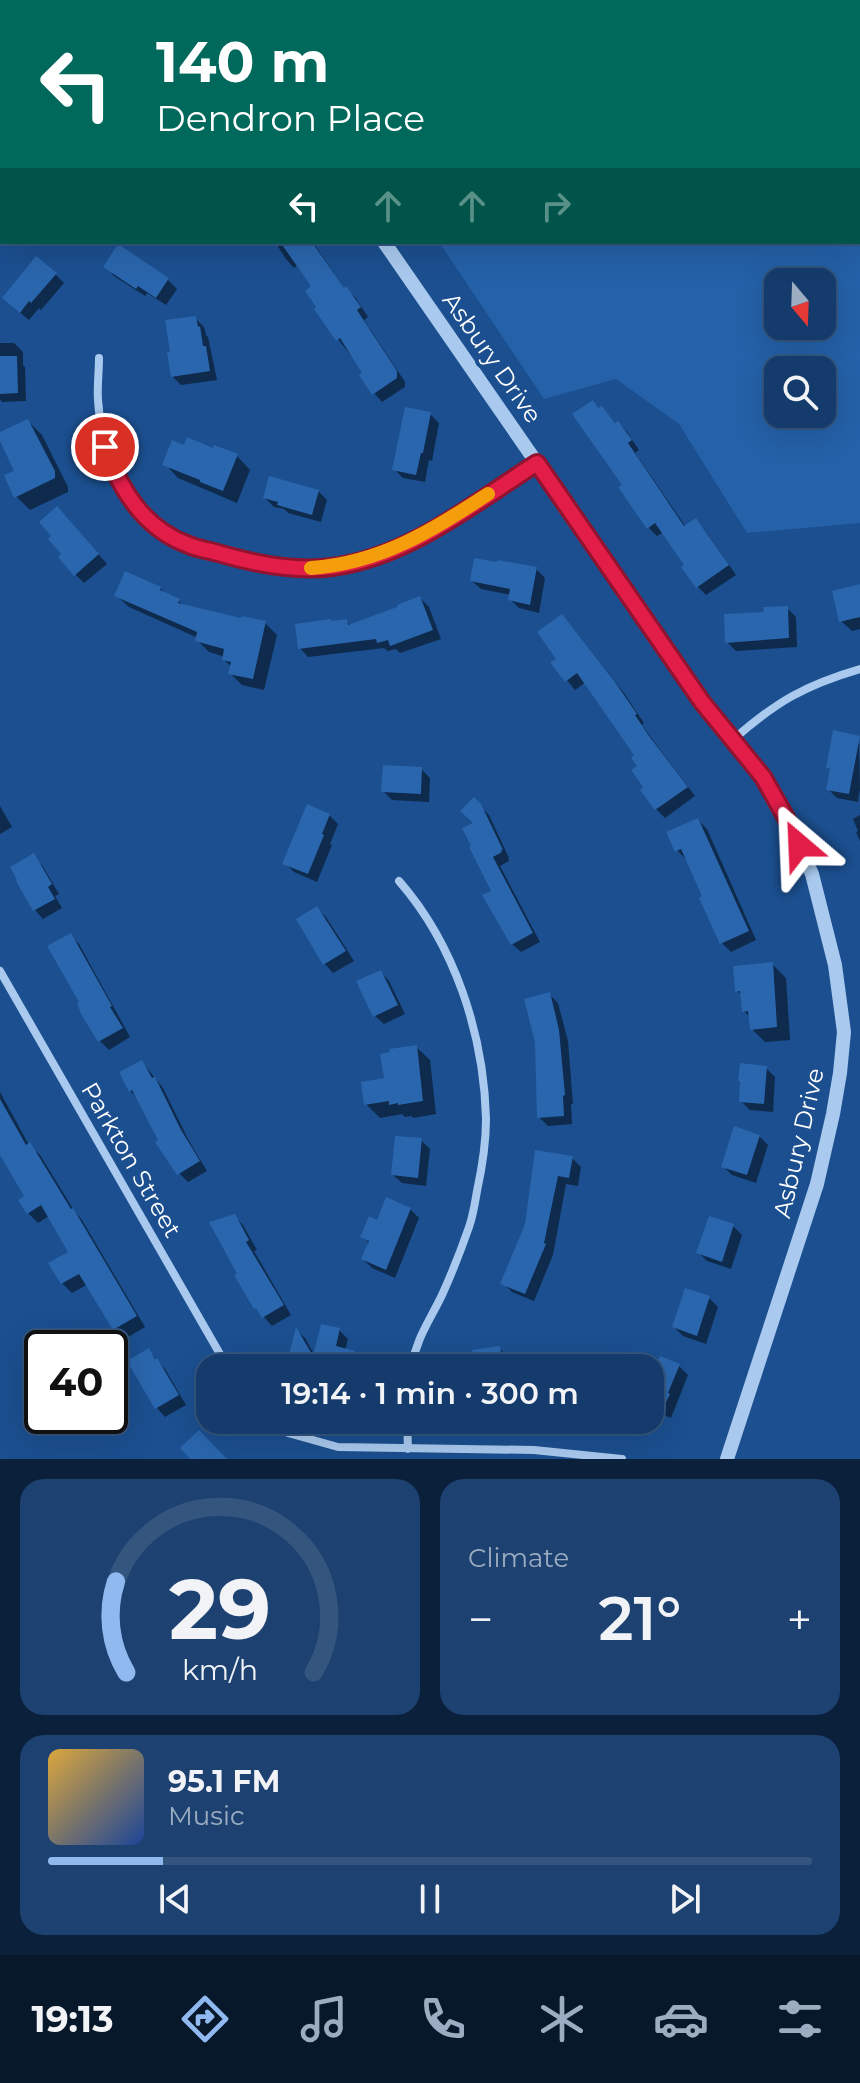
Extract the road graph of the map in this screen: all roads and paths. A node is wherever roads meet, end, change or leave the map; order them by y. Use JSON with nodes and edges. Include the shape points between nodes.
{"nodes":[{"id":1,"x":385,"y":244,"type":"edge"},
{"id":2,"x":99,"y":358,"type":"dead end"},
{"id":3,"x":537,"y":463,"type":"junction"},
{"id":4,"x":860,"y":669,"type":"edge"},
{"id":5,"x":734,"y":739,"type":"junction"},
{"id":6,"x":399,"y":881,"type":"dead end"},
{"id":7,"x":0,"y":971,"type":"edge"},
{"id":8,"x":220,"y":1354,"type":"edge"},
{"id":9,"x":413,"y":1354,"type":"edge"},
{"id":10,"x":292,"y":1434,"type":"edge"},
{"id":11,"x":407,"y":1434,"type":"edge"},
{"id":12,"x":408,"y":1449,"type":"junction"},
{"id":13,"x":622,"y":1459,"type":"edge"},
{"id":14,"x":727,"y":1459,"type":"edge"}],
"edges":[{"from":1,"to":3,"type":"street","name":"Asbury Drive"},
{"from":2,"to":3,"type":"street","via":[[105,447],[134,505],[148,521],[188,545],[241,560],[308,568],[368,559],[444,523]]},
{"from":3,"to":5,"type":"street","name":"Asbury Drive","via":[[702,702]]},
{"from":4,"to":5,"type":"street","via":[[786,698]]},
{"from":5,"to":14,"type":"street","name":"Asbury Drive","via":[[763,777],[812,874],[835,965],[844,1032],[817,1184]]},
{"from":6,"to":9,"type":"street","via":[[428,920],[459,986],[477,1041],[486,1121],[471,1223]]},
{"from":7,"to":8,"type":"street","name":"Parkton Street"},
{"from":10,"to":12,"type":"street","via":[[338,1447]]},
{"from":11,"to":12,"type":"street"},
{"from":12,"to":13,"type":"street","via":[[534,1450]]}]}
